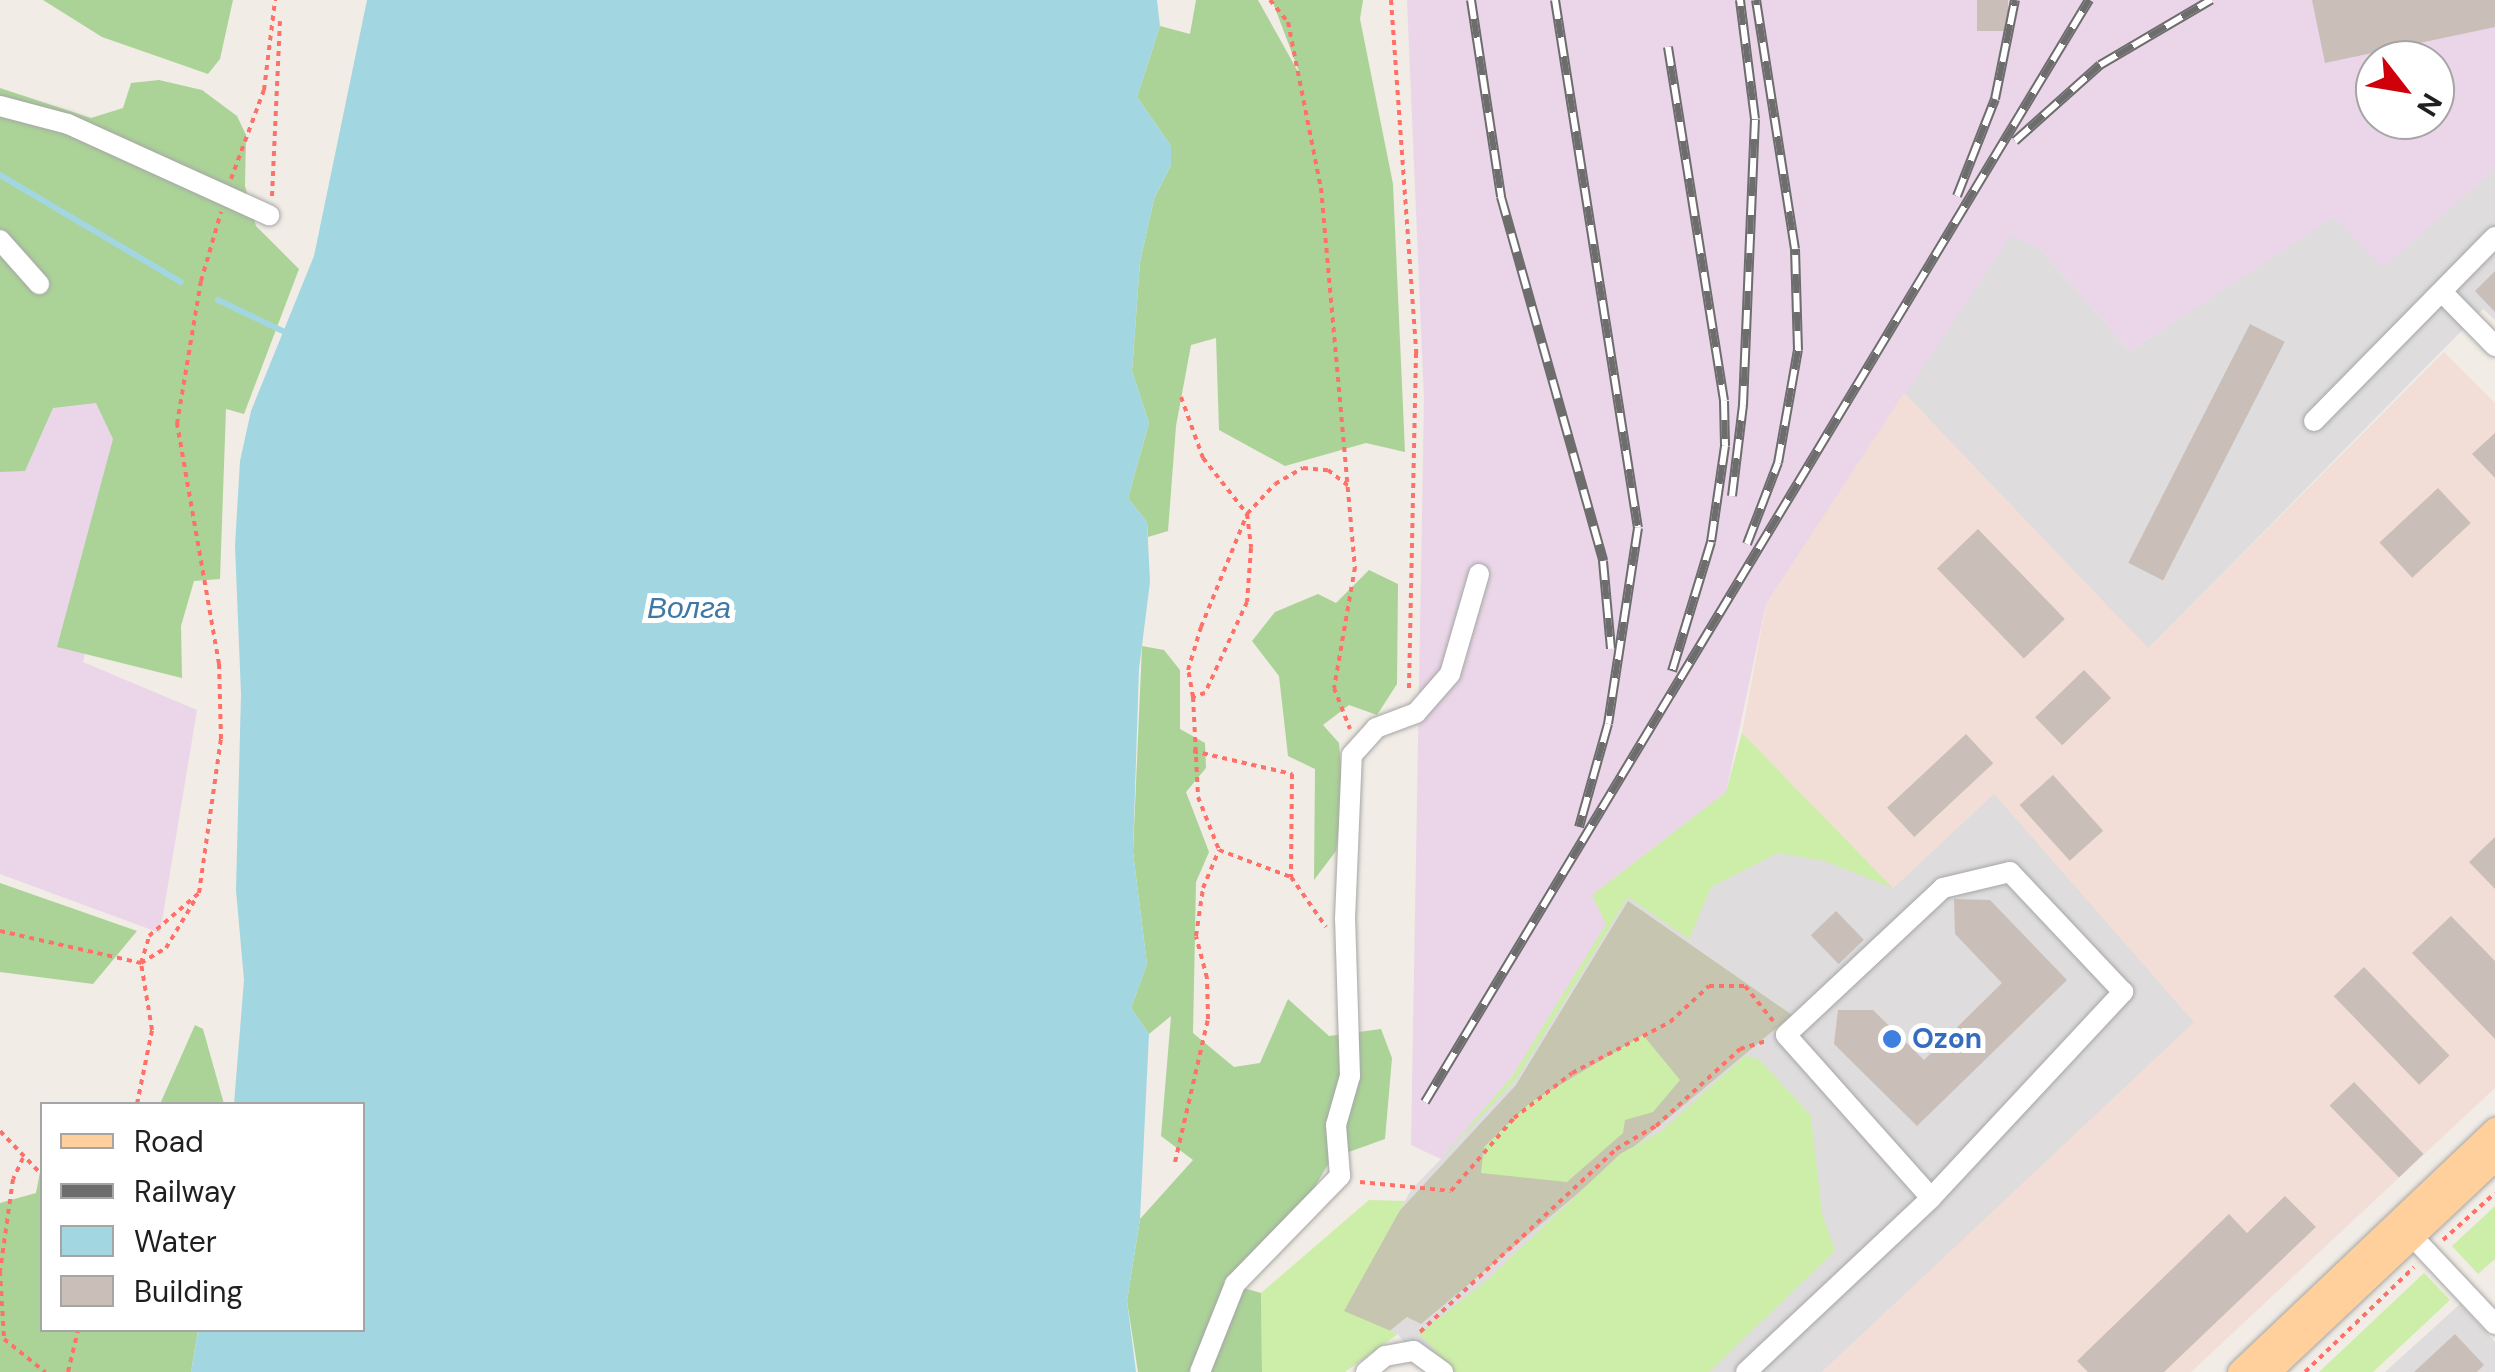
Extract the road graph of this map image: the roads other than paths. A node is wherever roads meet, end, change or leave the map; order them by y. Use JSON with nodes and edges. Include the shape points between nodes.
{"nodes":[{"id":1,"x":0,"y":106,"type":"edge"},
{"id":2,"x":268,"y":215,"type":"road end"},
{"id":3,"x":2495,"y":238,"type":"edge"},
{"id":4,"x":0,"y":240,"type":"edge"},
{"id":5,"x":39,"y":284,"type":"dead end"},
{"id":6,"x":2442,"y":292,"type":"junction"},
{"id":7,"x":2495,"y":346,"type":"edge"},
{"id":8,"x":2314,"y":421,"type":"dead end"},
{"id":9,"x":1479,"y":574,"type":"dead end"},
{"id":10,"x":2495,"y":1130,"type":"edge"},
{"id":11,"x":2495,"y":1157,"type":"edge"},
{"id":12,"x":1931,"y":1198,"type":"junction"},
{"id":13,"x":2420,"y":1245,"type":"junction"},
{"id":14,"x":2495,"y":1324,"type":"edge"},
{"id":15,"x":1200,"y":1372,"type":"edge"},
{"id":16,"x":1366,"y":1372,"type":"edge"},
{"id":17,"x":1443,"y":1372,"type":"edge"},
{"id":18,"x":1746,"y":1372,"type":"edge"},
{"id":19,"x":2240,"y":1372,"type":"edge"},
{"id":20,"x":2267,"y":1372,"type":"edge"}],
"edges":[{"from":1,"to":2,"type":"street","via":[[68,124]]},
{"from":3,"to":6,"type":"street"},
{"from":4,"to":5,"type":"street"},
{"from":6,"to":7,"type":"street"},
{"from":6,"to":8,"type":"street"},
{"from":9,"to":15,"type":"street","via":[[1450,674],[1416,713],[1358,742],[1352,756],[1345,919],[1350,1076],[1336,1125],[1340,1176],[1235,1284]]},
{"from":10,"to":19,"type":"main road"},
{"from":11,"to":13,"type":"main road"},
{"from":12,"to":12,"type":"street","via":[[2124,992],[2010,872],[1943,888],[1786,1035]]},
{"from":12,"to":18,"type":"street"},
{"from":13,"to":14,"type":"street"},
{"from":13,"to":20,"type":"main road"},
{"from":16,"to":17,"type":"street","via":[[1398,1352],[1414,1351]]}]}
